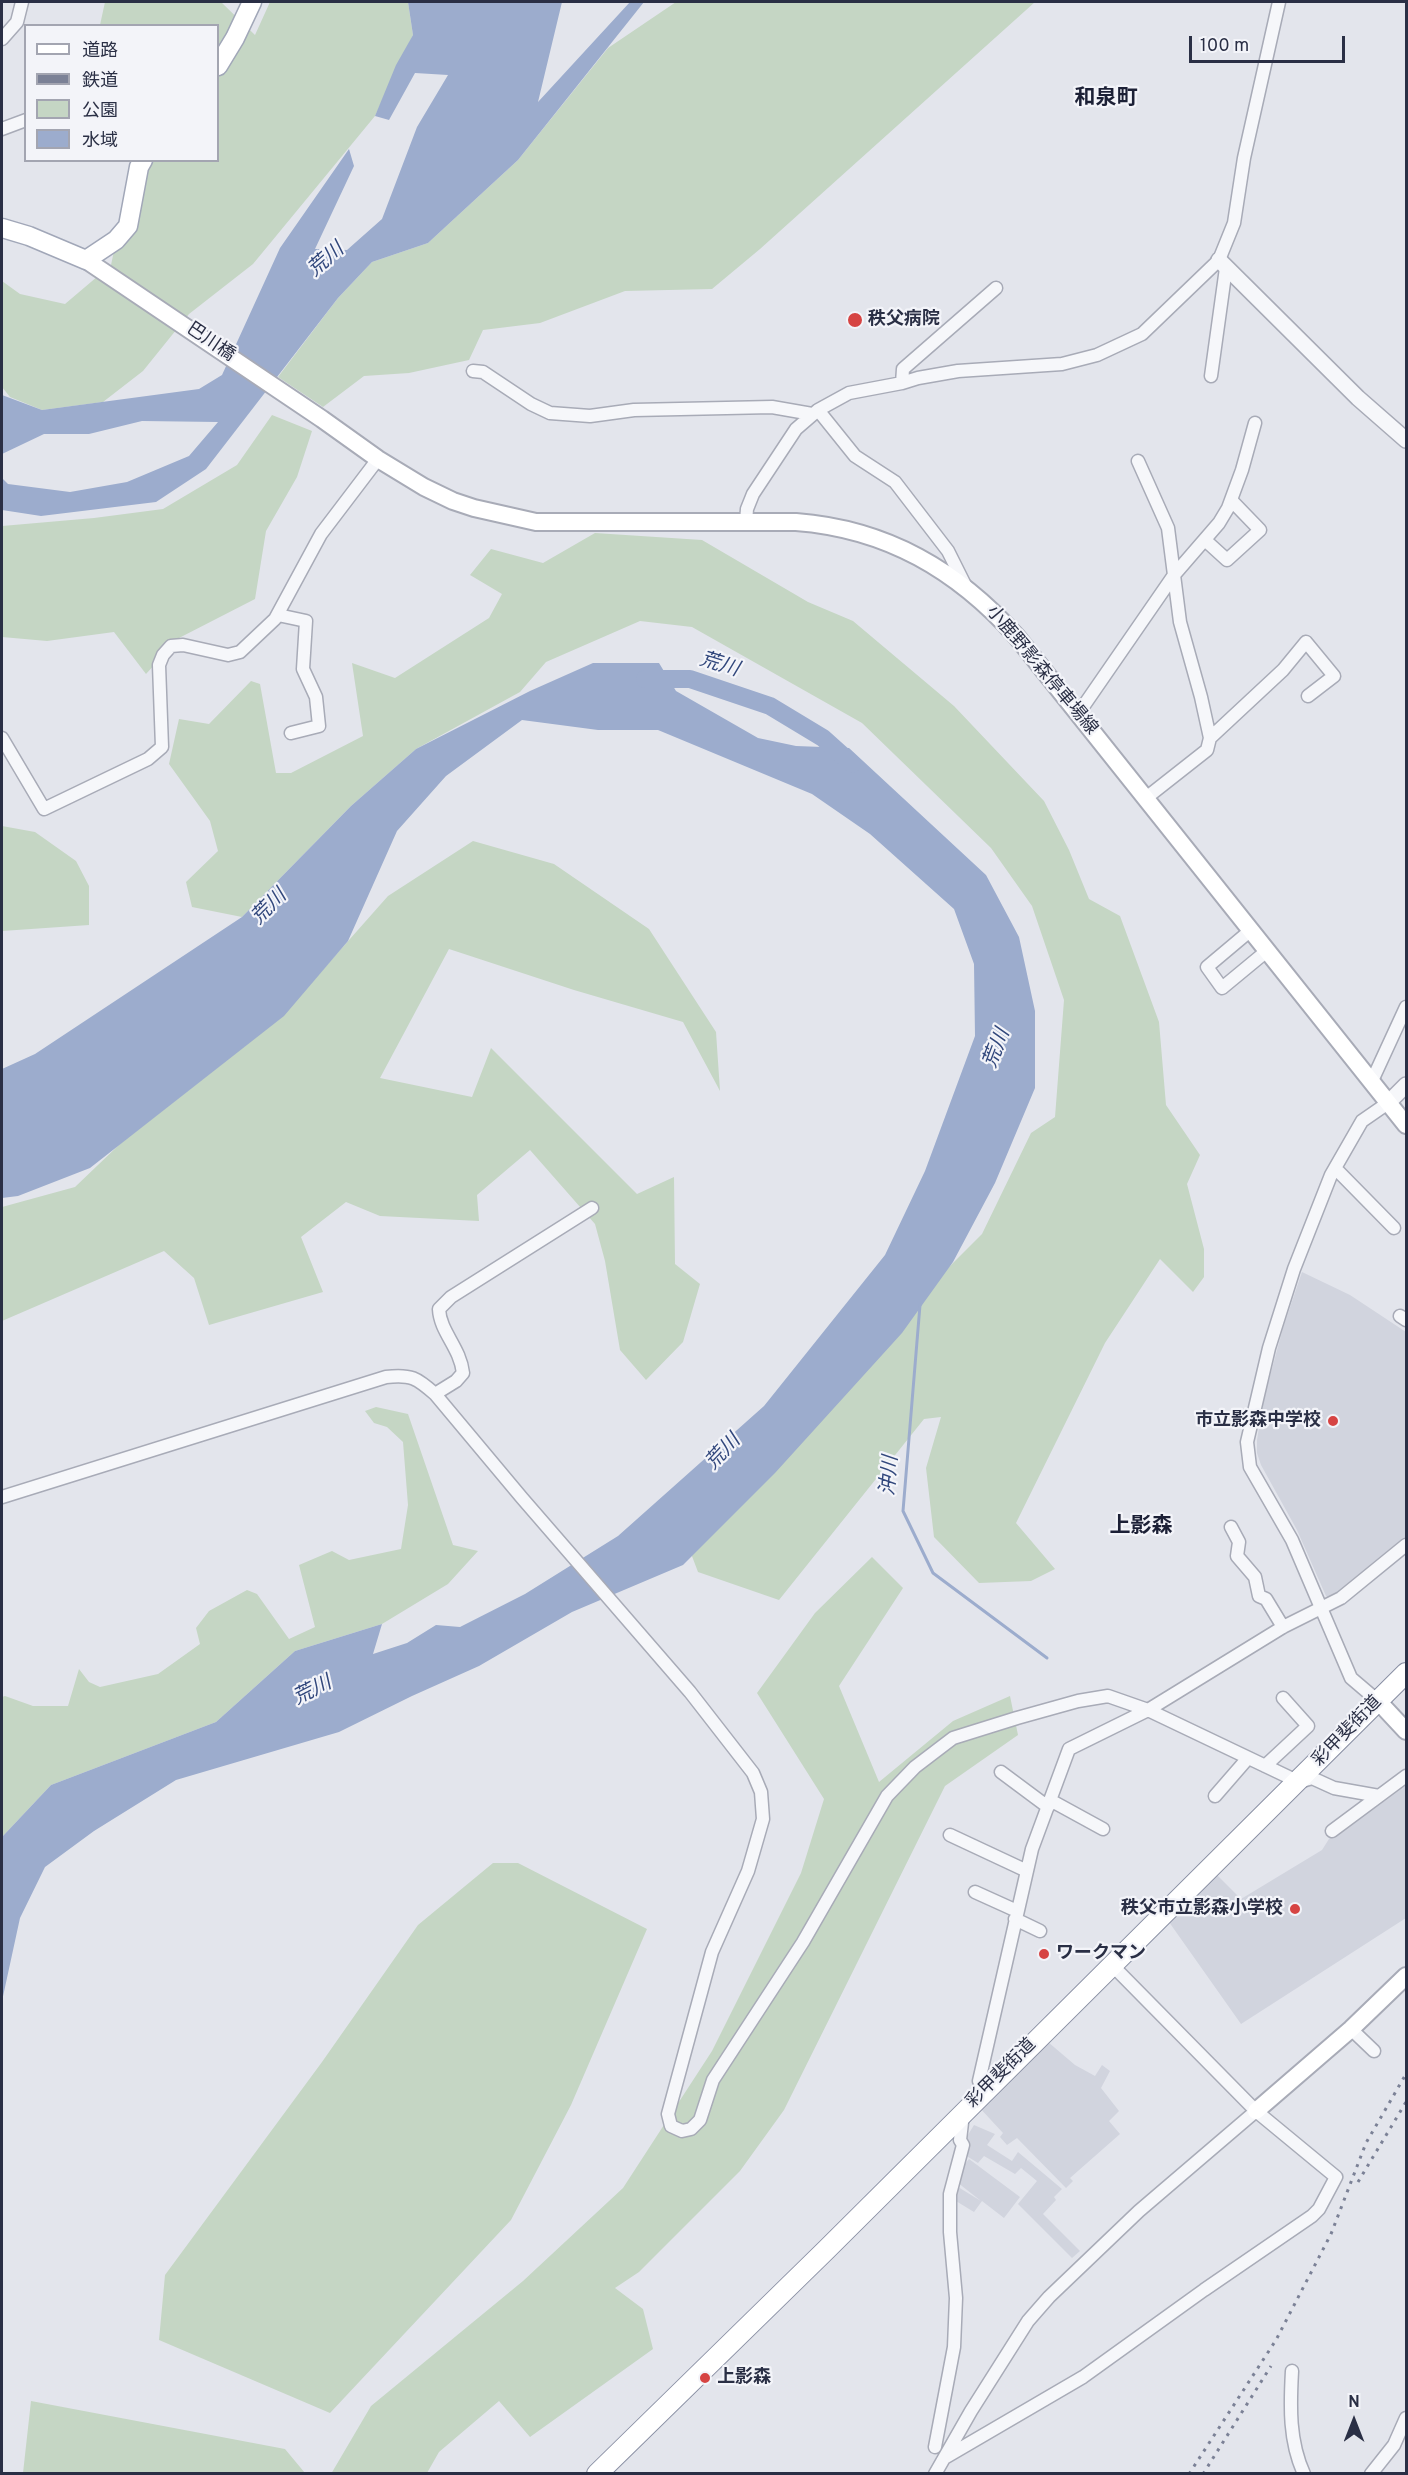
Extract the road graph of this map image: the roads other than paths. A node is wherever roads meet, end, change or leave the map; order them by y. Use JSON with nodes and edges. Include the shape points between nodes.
{"nodes":[{"id":1,"x":22,"y":2,"type":"edge"},
{"id":2,"x":252,"y":2,"type":"edge"},
{"id":3,"x":1279,"y":2,"type":"edge"},
{"id":4,"x":2,"y":39,"type":"edge"},
{"id":5,"x":219,"y":64,"type":"edge"},
{"id":6,"x":24,"y":121,"type":"edge"},
{"id":7,"x":2,"y":129,"type":"edge"},
{"id":8,"x":142,"y":162,"type":"edge"},
{"id":9,"x":2,"y":228,"type":"edge"},
{"id":10,"x":92,"y":264,"type":"junction"},
{"id":11,"x":1223,"y":264,"type":"junction"},
{"id":12,"x":996,"y":288,"type":"dead end"},
{"id":13,"x":473,"y":371,"type":"dead end"},
{"id":14,"x":1211,"y":376,"type":"dead end"},
{"id":15,"x":902,"y":383,"type":"junction"},
{"id":16,"x":815,"y":412,"type":"junction"},
{"id":17,"x":322,"y":419,"type":"joint"},
{"id":18,"x":1255,"y":423,"type":"dead end"},
{"id":19,"x":1407,"y":440,"type":"edge"},
{"id":20,"x":378,"y":459,"type":"junction"},
{"id":21,"x":1138,"y":461,"type":"dead end"},
{"id":22,"x":1231,"y":500,"type":"junction"},
{"id":23,"x":746,"y":522,"type":"junction"},
{"id":24,"x":1205,"y":540,"type":"junction"},
{"id":25,"x":1174,"y":575,"type":"junction"},
{"id":26,"x":966,"y":586,"type":"junction"},
{"id":27,"x":278,"y":615,"type":"junction"},
{"id":28,"x":1308,"y":696,"type":"dead end"},
{"id":29,"x":1078,"y":714,"type":"junction"},
{"id":30,"x":291,"y":732,"type":"dead end"},
{"id":31,"x":2,"y":738,"type":"edge"},
{"id":32,"x":1210,"y":738,"type":"junction"},
{"id":33,"x":7,"y":760,"type":"edge"},
{"id":34,"x":1146,"y":798,"type":"junction"},
{"id":35,"x":1251,"y":930,"type":"junction"},
{"id":36,"x":1268,"y":950,"type":"junction"},
{"id":37,"x":1407,"y":1007,"type":"edge"},
{"id":38,"x":1371,"y":1083,"type":"junction"},
{"id":39,"x":1407,"y":1085,"type":"edge"},
{"id":40,"x":1388,"y":1103,"type":"junction"},
{"id":41,"x":1407,"y":1125,"type":"edge"},
{"id":42,"x":1335,"y":1168,"type":"junction"},
{"id":43,"x":592,"y":1208,"type":"dead end"},
{"id":44,"x":1394,"y":1228,"type":"dead end"},
{"id":45,"x":435,"y":1394,"type":"junction"},
{"id":46,"x":2,"y":1497,"type":"edge"},
{"id":47,"x":1231,"y":1527,"type":"dead end"},
{"id":48,"x":1407,"y":1545,"type":"edge"},
{"id":49,"x":1321,"y":1608,"type":"junction"},
{"id":50,"x":1282,"y":1627,"type":"junction"},
{"id":51,"x":1407,"y":1673,"type":"edge"},
{"id":52,"x":1283,"y":1698,"type":"dead end"},
{"id":53,"x":1378,"y":1701,"type":"junction"},
{"id":54,"x":1148,"y":1710,"type":"junction"},
{"id":55,"x":1407,"y":1731,"type":"edge"},
{"id":56,"x":1248,"y":1758,"type":"junction"},
{"id":57,"x":1265,"y":1766,"type":"junction"},
{"id":58,"x":1001,"y":1772,"type":"dead end"},
{"id":59,"x":1407,"y":1776,"type":"edge"},
{"id":60,"x":1299,"y":1782,"type":"junction"},
{"id":61,"x":1215,"y":1796,"type":"dead end"},
{"id":62,"x":1379,"y":1796,"type":"junction"},
{"id":63,"x":1049,"y":1803,"type":"junction"},
{"id":64,"x":1103,"y":1829,"type":"dead end"},
{"id":65,"x":1332,"y":1831,"type":"dead end"},
{"id":66,"x":950,"y":1835,"type":"dead end"},
{"id":67,"x":1027,"y":1871,"type":"junction"},
{"id":68,"x":975,"y":1892,"type":"dead end"},
{"id":69,"x":1016,"y":1915,"type":"junction"},
{"id":70,"x":1040,"y":1931,"type":"dead end"},
{"id":71,"x":1112,"y":1965,"type":"junction"},
{"id":72,"x":1407,"y":1976,"type":"edge"},
{"id":73,"x":1352,"y":2029,"type":"junction"},
{"id":74,"x":1374,"y":2050,"type":"dead end"},
{"id":75,"x":985,"y":2091,"type":"junction"},
{"id":76,"x":1256,"y":2112,"type":"junction"},
{"id":77,"x":963,"y":2113,"type":"junction"},
{"id":78,"x":1292,"y":2371,"type":"dead end"},
{"id":79,"x":1407,"y":2418,"type":"edge"},
{"id":80,"x":935,"y":2447,"type":"dead end"},
{"id":81,"x":946,"y":2457,"type":"junction"},
{"id":82,"x":597,"y":2474,"type":"edge"},
{"id":83,"x":935,"y":2474,"type":"edge"},
{"id":84,"x":1304,"y":2474,"type":"edge"},
{"id":85,"x":1371,"y":2474,"type":"edge"}],
"edges":[{"from":1,"to":4,"type":"street","via":[[17,22]]},
{"from":2,"to":5,"type":"main road"},
{"from":3,"to":11,"type":"street"},
{"from":6,"to":7,"type":"street"},
{"from":8,"to":10,"type":"main road","via":[[128,226]]},
{"from":9,"to":10,"type":"main road"},
{"from":10,"to":17,"type":"main road","name":"巴川橋"},
{"from":11,"to":14,"type":"street"},
{"from":11,"to":15,"type":"street","via":[[1142,334],[1097,355],[1062,364],[958,371]]},
{"from":11,"to":19,"type":"street","via":[[1358,398]]},
{"from":12,"to":15,"type":"street","via":[[903,369]]},
{"from":13,"to":16,"type":"street","via":[[483,372],[549,413],[590,416],[634,410],[772,407]]},
{"from":15,"to":16,"type":"street","via":[[849,393]]},
{"from":16,"to":23,"type":"street","via":[[796,429],[753,494]]},
{"from":16,"to":26,"type":"street","via":[[855,456],[894,482],[948,551]]},
{"from":17,"to":20,"type":"main road","name":"小鹿野影森停車場線"},
{"from":18,"to":22,"type":"street"},
{"from":20,"to":23,"type":"main road","name":"小鹿野影森停車場線","via":[[453,501],[536,522]]},
{"from":20,"to":27,"type":"street","via":[[321,534]]},
{"from":21,"to":25,"type":"street","via":[[1168,528]]},
{"from":22,"to":24,"type":"street"},
{"from":22,"to":24,"type":"street","via":[[1260,530],[1227,560]]},
{"from":23,"to":26,"type":"main road","name":"小鹿野影森停車場線","via":[[828,524],[861,533],[935,565]]},
{"from":24,"to":25,"type":"street"},
{"from":25,"to":29,"type":"street"},
{"from":25,"to":32,"type":"street","via":[[1180,622]]},
{"from":26,"to":29,"type":"main road","name":"小鹿野影森停車場線","via":[[1017,637]]},
{"from":27,"to":30,"type":"street","via":[[306,621],[303,669],[316,698],[319,726]]},
{"from":27,"to":33,"type":"street","via":[[240,652],[228,656],[183,645],[171,646],[159,665],[162,747],[148,759],[44,809]]},
{"from":28,"to":32,"type":"street","via":[[1334,676],[1306,642],[1283,670]]},
{"from":29,"to":34,"type":"main road","name":"小鹿野影森停車場線"},
{"from":31,"to":33,"type":"street"},
{"from":32,"to":34,"type":"street","via":[[1207,750]]},
{"from":34,"to":35,"type":"main road","name":"小鹿野影森停車場線"},
{"from":35,"to":36,"type":"main road","name":"小鹿野影森停車場線"},
{"from":35,"to":36,"type":"street","via":[[1207,967],[1222,988]]},
{"from":36,"to":38,"type":"main road","name":"小鹿野影森停車場線"},
{"from":37,"to":38,"type":"street"},
{"from":38,"to":40,"type":"main road","name":"小鹿野影森停車場線"},
{"from":39,"to":40,"type":"street"},
{"from":40,"to":41,"type":"main road","name":"小鹿野影森停車場線"},
{"from":40,"to":42,"type":"street","via":[[1362,1121]]},
{"from":42,"to":44,"type":"street"},
{"from":42,"to":49,"type":"street","via":[[1294,1269],[1246,1442],[1250,1467],[1292,1540]]},
{"from":43,"to":45,"type":"street","via":[[439,1309],[439,1318],[461,1358],[463,1373]]},
{"from":45,"to":46,"type":"street","via":[[410,1376],[386,1377]]},
{"from":45,"to":54,"type":"street","via":[[690,1692],[753,1773],[761,1792],[763,1819],[748,1871],[712,1952],[668,2114],[671,2126],[682,2131],[700,2120],[713,2080],[803,1942],[886,1796],[915,1767],[954,1738],[1078,1701],[1108,1696]]},
{"from":47,"to":50,"type":"street","via":[[1239,1542],[1237,1556],[1255,1577],[1259,1596],[1266,1599]]},
{"from":48,"to":49,"type":"street","via":[[1341,1598]]},
{"from":49,"to":50,"type":"street"},
{"from":49,"to":53,"type":"street","via":[[1351,1678]]},
{"from":50,"to":54,"type":"street"},
{"from":51,"to":53,"type":"highway","name":"彩甲斐街道"},
{"from":52,"to":57,"type":"street","via":[[1308,1726]]},
{"from":53,"to":55,"type":"main road"},
{"from":53,"to":60,"type":"highway","name":"彩甲斐街道"},
{"from":54,"to":56,"type":"street"},
{"from":54,"to":63,"type":"street","via":[[1069,1749]]},
{"from":56,"to":57,"type":"street"},
{"from":56,"to":61,"type":"street"},
{"from":57,"to":60,"type":"street"},
{"from":58,"to":63,"type":"street"},
{"from":59,"to":62,"type":"street"},
{"from":60,"to":62,"type":"street","via":[[1312,1778],[1334,1788]]},
{"from":60,"to":71,"type":"highway","name":"彩甲斐街道"},
{"from":62,"to":65,"type":"street"},
{"from":63,"to":64,"type":"street"},
{"from":63,"to":67,"type":"street"},
{"from":66,"to":67,"type":"street"},
{"from":67,"to":69,"type":"street"},
{"from":68,"to":69,"type":"street"},
{"from":69,"to":70,"type":"street"},
{"from":69,"to":75,"type":"street","via":[[979,2081]]},
{"from":71,"to":75,"type":"highway","name":"彩甲斐街道"},
{"from":71,"to":76,"type":"street"},
{"from":72,"to":73,"type":"main road"},
{"from":73,"to":74,"type":"street"},
{"from":73,"to":76,"type":"main road"},
{"from":75,"to":77,"type":"highway","name":"彩甲斐街道"},
{"from":76,"to":81,"type":"street","via":[[1139,2211],[1049,2297],[1028,2321]]},
{"from":76,"to":81,"type":"street","via":[[1336,2177],[1319,2210],[1083,2377]]},
{"from":77,"to":80,"type":"street","via":[[963,2145],[950,2194],[956,2298],[954,2347]]},
{"from":77,"to":82,"type":"highway","name":"彩甲斐街道"},
{"from":78,"to":84,"type":"street","via":[[1292,2434]]},
{"from":79,"to":85,"type":"street","via":[[1394,2445]]},
{"from":81,"to":83,"type":"street"}]}
